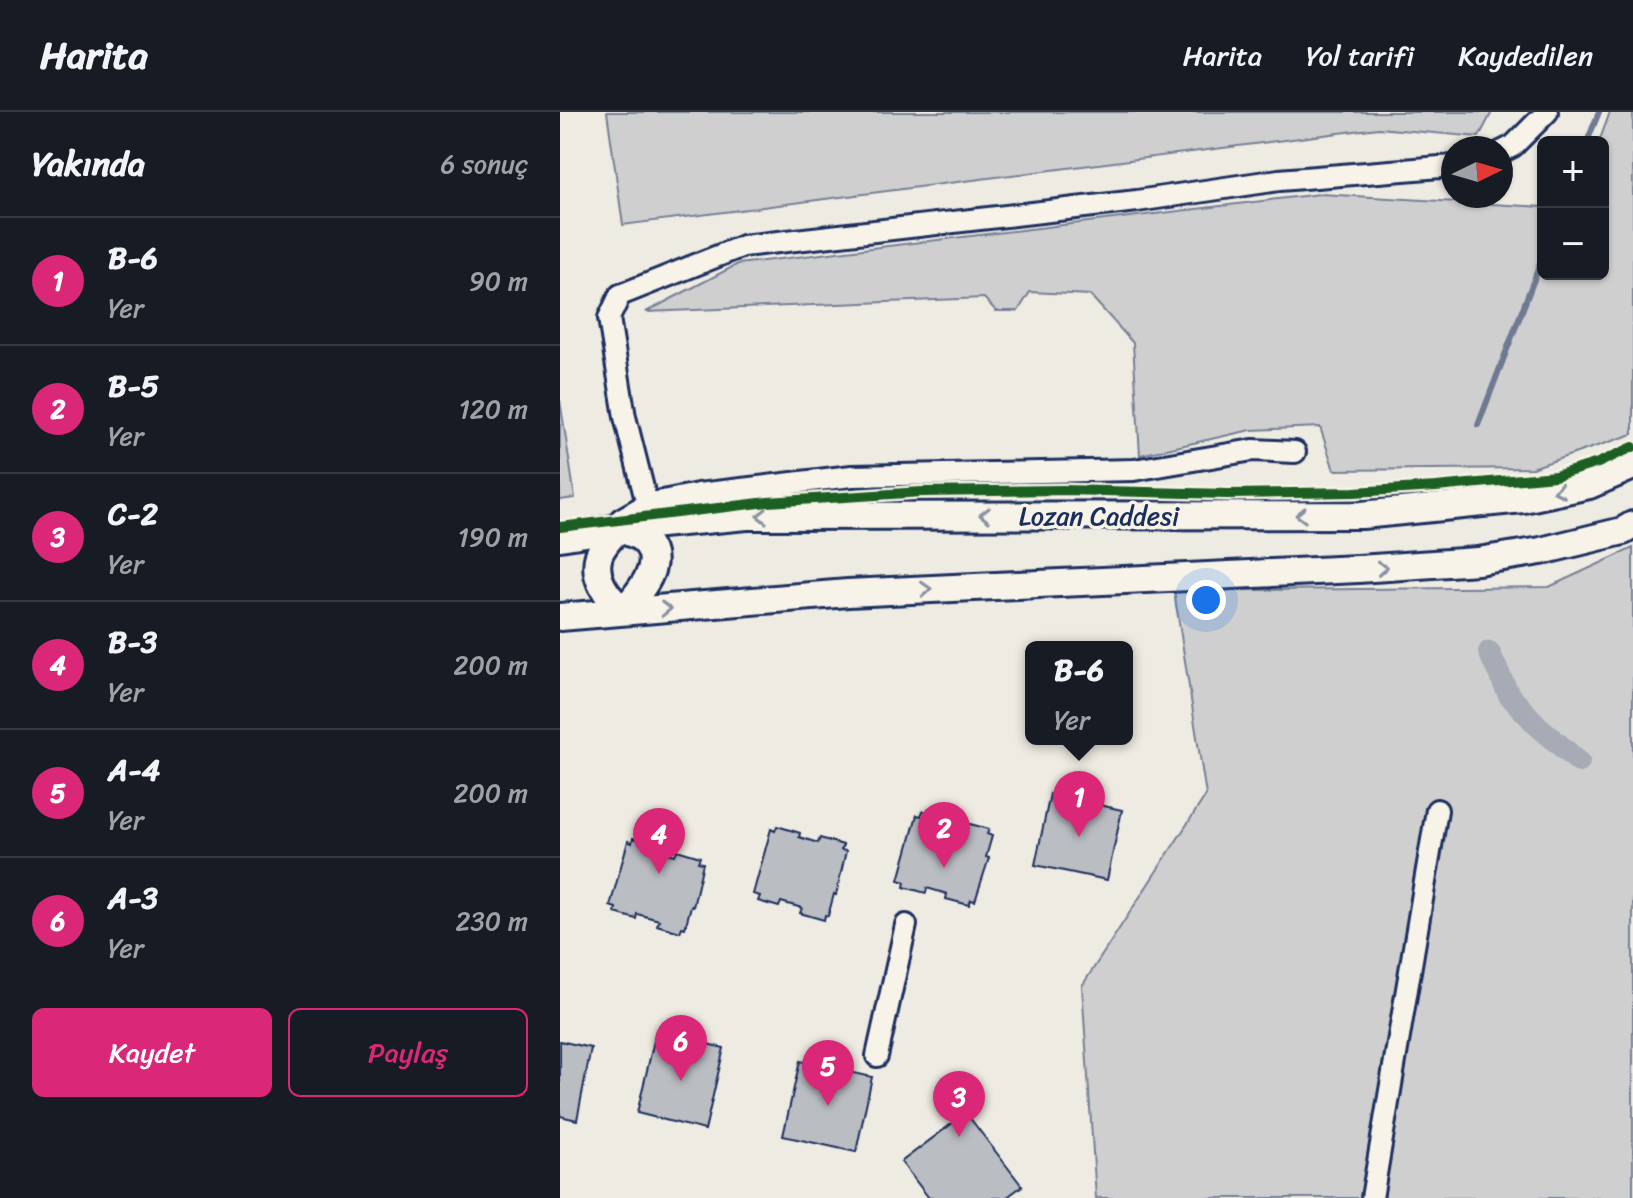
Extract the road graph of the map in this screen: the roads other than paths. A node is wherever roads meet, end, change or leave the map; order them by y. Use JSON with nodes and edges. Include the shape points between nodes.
{"nodes":[{"id":1,"x":1547,"y":112,"type":"edge"},
{"id":2,"x":1513,"y":146,"type":"edge"},
{"id":3,"x":1441,"y":167,"type":"edge"},
{"id":4,"x":1295,"y":452,"type":"dead end"},
{"id":5,"x":1633,"y":466,"type":"edge"},
{"id":6,"x":647,"y":504,"type":"junction"},
{"id":7,"x":1633,"y":525,"type":"edge"},
{"id":8,"x":618,"y":528,"type":"junction"},
{"id":9,"x":560,"y":537,"type":"edge"},
{"id":10,"x":624,"y":610,"type":"junction"},
{"id":11,"x":560,"y":617,"type":"edge"},
{"id":12,"x":1437,"y":810,"type":"dead end"},
{"id":13,"x":906,"y":925,"type":"dead end"},
{"id":14,"x":877,"y":1056,"type":"dead end"},
{"id":15,"x":1372,"y":1198,"type":"edge"}],
"edges":[{"from":1,"to":2,"type":"lane"},
{"from":3,"to":6,"type":"lane","via":[[1279,180],[743,246],[620,295],[609,318],[625,417]]},
{"from":4,"to":6,"type":"lane","via":[[1253,450],[1134,470],[852,476]]},
{"from":5,"to":8,"type":"main road","name":"Lozan Caddesi","one_way":true,"via":[[1589,485],[1523,499],[1362,515],[747,516]]},
{"from":6,"to":8,"type":"lane","via":[[621,519]]},
{"from":10,"to":7,"type":"main road","one_way":true,"via":[[848,593],[1478,561],[1541,551]]},
{"from":8,"to":9,"type":"main road","name":"Lozan Caddesi"},
{"from":8,"to":10,"type":"main road","via":[[599,554],[598,573],[610,600]]},
{"from":8,"to":10,"type":"main road","via":[[641,538],[653,556],[647,582]]},
{"from":10,"to":11,"type":"main road"},
{"from":12,"to":15,"type":"lane"},
{"from":13,"to":14,"type":"lane"}]}
